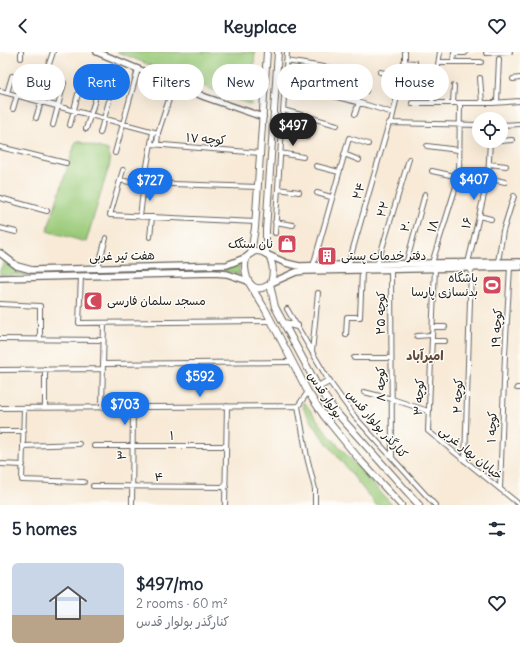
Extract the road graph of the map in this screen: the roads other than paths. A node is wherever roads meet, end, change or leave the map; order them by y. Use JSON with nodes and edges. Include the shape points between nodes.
{"nodes":[{"id":1,"x":21,"y":52,"type":"edge"},
{"id":2,"x":53,"y":52,"type":"edge"},
{"id":3,"x":97,"y":52,"type":"edge"},
{"id":4,"x":267,"y":52,"type":"edge"},
{"id":5,"x":278,"y":52,"type":"edge"},
{"id":6,"x":287,"y":52,"type":"edge"},
{"id":7,"x":405,"y":52,"type":"edge"},
{"id":8,"x":440,"y":52,"type":"edge"},
{"id":9,"x":510,"y":52,"type":"edge"},
{"id":10,"x":465,"y":53,"type":"dead end"},
{"id":11,"x":486,"y":53,"type":"dead end"},
{"id":12,"x":21,"y":58,"type":"dead end"},
{"id":13,"x":499,"y":59,"type":"dead end"},
{"id":14,"x":286,"y":61,"type":"junction"},
{"id":15,"x":404,"y":62,"type":"joint"},
{"id":16,"x":439,"y":62,"type":"joint"},
{"id":17,"x":453,"y":62,"type":"junction"},
{"id":18,"x":481,"y":62,"type":"dead end"},
{"id":19,"x":415,"y":63,"type":"dead end"},
{"id":20,"x":49,"y":64,"type":"dead end"},
{"id":21,"x":286,"y":64,"type":"edge"},
{"id":22,"x":305,"y":64,"type":"edge"},
{"id":23,"x":138,"y":69,"type":"joint"},
{"id":24,"x":12,"y":76,"type":"dead end"},
{"id":25,"x":480,"y":78,"type":"dead end"},
{"id":26,"x":520,"y":78,"type":"edge"},
{"id":27,"x":513,"y":79,"type":"dead end"},
{"id":28,"x":454,"y":86,"type":"dead end"},
{"id":29,"x":0,"y":91,"type":"edge"},
{"id":30,"x":8,"y":93,"type":"junction"},
{"id":31,"x":12,"y":94,"type":"edge"},
{"id":32,"x":204,"y":96,"type":"edge"},
{"id":33,"x":16,"y":100,"type":"edge"},
{"id":34,"x":34,"y":100,"type":"edge"},
{"id":35,"x":60,"y":100,"type":"edge"},
{"id":36,"x":77,"y":100,"type":"edge"},
{"id":37,"x":95,"y":100,"type":"dead end"},
{"id":38,"x":169,"y":100,"type":"edge"},
{"id":39,"x":284,"y":100,"type":"edge"},
{"id":40,"x":350,"y":100,"type":"edge"},
{"id":41,"x":396,"y":100,"type":"edge"},
{"id":42,"x":109,"y":101,"type":"dead end"},
{"id":43,"x":520,"y":101,"type":"edge"},
{"id":44,"x":41,"y":102,"type":"junction"},
{"id":45,"x":358,"y":102,"type":"junction"},
{"id":46,"x":432,"y":102,"type":"joint"},
{"id":47,"x":452,"y":102,"type":"junction"},
{"id":48,"x":497,"y":102,"type":"junction"},
{"id":49,"x":412,"y":103,"type":"dead end"},
{"id":50,"x":460,"y":103,"type":"junction"},
{"id":51,"x":482,"y":103,"type":"junction"},
{"id":52,"x":59,"y":107,"type":"junction"},
{"id":53,"x":13,"y":109,"type":"dead end"},
{"id":54,"x":283,"y":110,"type":"junction"},
{"id":55,"x":74,"y":111,"type":"junction"},
{"id":56,"x":393,"y":113,"type":"junction"},
{"id":57,"x":354,"y":114,"type":"dead end"},
{"id":58,"x":90,"y":115,"type":"junction"},
{"id":59,"x":263,"y":117,"type":"junction"},
{"id":60,"x":36,"y":118,"type":"dead end"},
{"id":61,"x":314,"y":118,"type":"junction"},
{"id":62,"x":105,"y":119,"type":"junction"},
{"id":63,"x":390,"y":123,"type":"junction"},
{"id":64,"x":123,"y":124,"type":"junction"},
{"id":65,"x":520,"y":124,"type":"edge"},
{"id":66,"x":53,"y":125,"type":"dead end"},
{"id":67,"x":70,"y":125,"type":"dead end"},
{"id":68,"x":337,"y":125,"type":"dead end"},
{"id":69,"x":458,"y":125,"type":"junction"},
{"id":70,"x":472,"y":125,"type":"edge"},
{"id":71,"x":508,"y":125,"type":"edge"},
{"id":72,"x":86,"y":129,"type":"dead end"},
{"id":73,"x":153,"y":132,"type":"junction"},
{"id":74,"x":100,"y":133,"type":"dead end"},
{"id":75,"x":158,"y":133,"type":"junction"},
{"id":76,"x":307,"y":137,"type":"dead end"},
{"id":77,"x":508,"y":140,"type":"edge"},
{"id":78,"x":512,"y":140,"type":"dead end"},
{"id":79,"x":151,"y":144,"type":"junction"},
{"id":80,"x":368,"y":144,"type":"dead end"},
{"id":81,"x":157,"y":145,"type":"junction"},
{"id":82,"x":0,"y":146,"type":"edge"},
{"id":83,"x":427,"y":146,"type":"dead end"},
{"id":84,"x":490,"y":148,"type":"edge"},
{"id":85,"x":458,"y":150,"type":"junction"},
{"id":86,"x":115,"y":153,"type":"dead end"},
{"id":87,"x":260,"y":153,"type":"junction"},
{"id":88,"x":280,"y":153,"type":"junction"},
{"id":89,"x":344,"y":154,"type":"junction"},
{"id":90,"x":303,"y":157,"type":"dead end"},
{"id":91,"x":409,"y":159,"type":"dead end"},
{"id":92,"x":358,"y":160,"type":"dead end"},
{"id":93,"x":66,"y":163,"type":"dead end"},
{"id":94,"x":489,"y":164,"type":"junction"},
{"id":95,"x":316,"y":166,"type":"dead end"},
{"id":96,"x":506,"y":166,"type":"dead end"},
{"id":97,"x":123,"y":170,"type":"dead end"},
{"id":98,"x":432,"y":170,"type":"dead end"},
{"id":99,"x":338,"y":172,"type":"junction"},
{"id":100,"x":459,"y":176,"type":"junction"},
{"id":101,"x":488,"y":178,"type":"junction"},
{"id":102,"x":120,"y":180,"type":"junction"},
{"id":103,"x":506,"y":182,"type":"dead end"},
{"id":104,"x":144,"y":184,"type":"junction"},
{"id":105,"x":258,"y":187,"type":"junction"},
{"id":106,"x":278,"y":189,"type":"junction"},
{"id":107,"x":299,"y":192,"type":"dead end"},
{"id":108,"x":317,"y":193,"type":"dead end"},
{"id":109,"x":424,"y":194,"type":"dead end"},
{"id":110,"x":514,"y":196,"type":"dead end"},
{"id":111,"x":332,"y":197,"type":"junction"},
{"id":112,"x":0,"y":198,"type":"edge"},
{"id":113,"x":277,"y":203,"type":"junction"},
{"id":114,"x":47,"y":211,"type":"dead end"},
{"id":115,"x":267,"y":211,"type":"junction"},
{"id":116,"x":479,"y":216,"type":"junction"},
{"id":117,"x":140,"y":217,"type":"junction"},
{"id":118,"x":152,"y":217,"type":"junction"},
{"id":119,"x":491,"y":219,"type":"dead end"},
{"id":120,"x":275,"y":222,"type":"junction"},
{"id":121,"x":255,"y":225,"type":"junction"},
{"id":122,"x":293,"y":225,"type":"dead end"},
{"id":123,"x":0,"y":228,"type":"edge"},
{"id":124,"x":266,"y":230,"type":"junction"},
{"id":125,"x":16,"y":232,"type":"dead end"},
{"id":126,"x":274,"y":233,"type":"dead end"},
{"id":127,"x":150,"y":237,"type":"dead end"},
{"id":128,"x":106,"y":238,"type":"dead end"},
{"id":129,"x":0,"y":253,"type":"edge"},
{"id":130,"x":267,"y":254,"type":"junction"},
{"id":131,"x":249,"y":255,"type":"junction"},
{"id":132,"x":498,"y":262,"type":"junction"},
{"id":133,"x":520,"y":262,"type":"edge"},
{"id":134,"x":432,"y":263,"type":"junction"},
{"id":135,"x":406,"y":264,"type":"junction"},
{"id":136,"x":377,"y":265,"type":"junction"},
{"id":137,"x":470,"y":265,"type":"junction"},
{"id":138,"x":313,"y":266,"type":"junction"},
{"id":139,"x":348,"y":266,"type":"junction"},
{"id":140,"x":420,"y":266,"type":"junction"},
{"id":141,"x":510,"y":267,"type":"junction"},
{"id":142,"x":520,"y":267,"type":"edge"},
{"id":143,"x":98,"y":268,"type":"junction"},
{"id":144,"x":435,"y":268,"type":"junction"},
{"id":145,"x":391,"y":269,"type":"junction"},
{"id":146,"x":362,"y":270,"type":"junction"},
{"id":147,"x":81,"y":276,"type":"junction"},
{"id":148,"x":0,"y":278,"type":"edge"},
{"id":149,"x":249,"y":282,"type":"junction"},
{"id":150,"x":270,"y":284,"type":"junction"},
{"id":151,"x":318,"y":293,"type":"dead end"},
{"id":152,"x":0,"y":304,"type":"edge"},
{"id":153,"x":275,"y":307,"type":"junction"},
{"id":154,"x":265,"y":309,"type":"junction"},
{"id":155,"x":287,"y":309,"type":"dead end"},
{"id":156,"x":271,"y":321,"type":"junction"},
{"id":157,"x":104,"y":323,"type":"junction"},
{"id":158,"x":284,"y":323,"type":"junction"},
{"id":159,"x":296,"y":326,"type":"junction"},
{"id":160,"x":445,"y":327,"type":"dead end"},
{"id":161,"x":432,"y":328,"type":"junction"},
{"id":162,"x":346,"y":335,"type":"dead end"},
{"id":163,"x":432,"y":335,"type":"junction"},
{"id":164,"x":417,"y":336,"type":"dead end"},
{"id":165,"x":0,"y":339,"type":"edge"},
{"id":166,"x":40,"y":340,"type":"junction"},
{"id":167,"x":103,"y":340,"type":"junction"},
{"id":168,"x":444,"y":340,"type":"dead end"},
{"id":169,"x":432,"y":341,"type":"junction"},
{"id":170,"x":312,"y":352,"type":"junction"},
{"id":171,"x":469,"y":355,"type":"joint"},
{"id":172,"x":354,"y":358,"type":"dead end"},
{"id":173,"x":391,"y":358,"type":"junction"},
{"id":174,"x":292,"y":362,"type":"junction"},
{"id":175,"x":103,"y":364,"type":"junction"},
{"id":176,"x":505,"y":365,"type":"joint"},
{"id":177,"x":45,"y":369,"type":"junction"},
{"id":178,"x":103,"y":369,"type":"junction"},
{"id":179,"x":0,"y":370,"type":"edge"},
{"id":180,"x":329,"y":381,"type":"junction"},
{"id":181,"x":318,"y":387,"type":"junction"},
{"id":182,"x":308,"y":392,"type":"junction"},
{"id":183,"x":364,"y":392,"type":"dead end"},
{"id":184,"x":392,"y":399,"type":"junction"},
{"id":185,"x":102,"y":406,"type":"junction"},
{"id":186,"x":133,"y":406,"type":"junction"},
{"id":187,"x":227,"y":406,"type":"junction"},
{"id":188,"x":298,"y":406,"type":"junction"},
{"id":189,"x":46,"y":407,"type":"junction"},
{"id":190,"x":0,"y":408,"type":"edge"},
{"id":191,"x":24,"y":408,"type":"junction"},
{"id":192,"x":428,"y":411,"type":"junction"},
{"id":193,"x":24,"y":431,"type":"junction"},
{"id":194,"x":428,"y":431,"type":"joint"},
{"id":195,"x":0,"y":432,"type":"edge"},
{"id":196,"x":79,"y":444,"type":"dead end"},
{"id":197,"x":23,"y":446,"type":"junction"},
{"id":198,"x":94,"y":446,"type":"dead end"},
{"id":199,"x":132,"y":446,"type":"junction"},
{"id":200,"x":226,"y":446,"type":"junction"},
{"id":201,"x":392,"y":458,"type":"junction"},
{"id":202,"x":465,"y":461,"type":"junction"},
{"id":203,"x":0,"y":464,"type":"edge"},
{"id":204,"x":23,"y":466,"type":"junction"},
{"id":205,"x":84,"y":482,"type":"dead end"},
{"id":206,"x":93,"y":486,"type":"dead end"},
{"id":207,"x":132,"y":486,"type":"junction"},
{"id":208,"x":226,"y":487,"type":"junction"},
{"id":209,"x":500,"y":489,"type":"junction"},
{"id":210,"x":132,"y":505,"type":"edge"},
{"id":211,"x":225,"y":505,"type":"edge"},
{"id":212,"x":315,"y":505,"type":"edge"},
{"id":213,"x":401,"y":505,"type":"edge"},
{"id":214,"x":419,"y":505,"type":"edge"},
{"id":215,"x":435,"y":505,"type":"edge"},
{"id":216,"x":520,"y":505,"type":"edge"}],
"edges":[{"from":1,"to":12,"type":"street"},
{"from":2,"to":20,"type":"street"},
{"from":3,"to":23,"type":"main road"},
{"from":4,"to":59,"type":"main road"},
{"from":5,"to":115,"type":"main road"},
{"from":6,"to":14,"type":"street"},
{"from":7,"to":15,"type":"street","name":"۲۴"},
{"from":8,"to":16,"type":"street"},
{"from":9,"to":11,"type":"street"},
{"from":10,"to":17,"type":"street","via":[[454,53]]},
{"from":13,"to":48,"type":"street"},
{"from":14,"to":21,"type":"street"},
{"from":14,"to":22,"type":"street"},
{"from":15,"to":19,"type":"street"},
{"from":16,"to":17,"type":"street"},
{"from":17,"to":18,"type":"street"},
{"from":23,"to":64,"type":"street"},
{"from":24,"to":30,"type":"street"},
{"from":25,"to":51,"type":"street"},
{"from":26,"to":27,"type":"street"},
{"from":28,"to":47,"type":"street"},
{"from":29,"to":30,"type":"street"},
{"from":30,"to":31,"type":"street"},
{"from":32,"to":59,"type":"main road"},
{"from":33,"to":53,"type":"street"},
{"from":34,"to":44,"type":"street"},
{"from":35,"to":52,"type":"street"},
{"from":36,"to":55,"type":"street"},
{"from":37,"to":58,"type":"street"},
{"from":38,"to":75,"type":"street"},
{"from":39,"to":54,"type":"street"},
{"from":40,"to":45,"type":"street"},
{"from":41,"to":56,"type":"street","name":"۲۴"},
{"from":42,"to":62,"type":"street"},
{"from":43,"to":48,"type":"street"},
{"from":44,"to":52,"type":"street"},
{"from":44,"to":60,"type":"street"},
{"from":45,"to":56,"type":"street"},
{"from":45,"to":57,"type":"street"},
{"from":46,"to":47,"type":"street"},
{"from":46,"to":49,"type":"street"},
{"from":47,"to":50,"type":"street"},
{"from":48,"to":51,"type":"street"},
{"from":50,"to":51,"type":"street"},
{"from":50,"to":69,"type":"street","name":"۱۸"},
{"from":52,"to":55,"type":"street"},
{"from":52,"to":66,"type":"street"},
{"from":54,"to":61,"type":"street"},
{"from":54,"to":88,"type":"street"},
{"from":55,"to":58,"type":"street"},
{"from":55,"to":67,"type":"street"},
{"from":56,"to":63,"type":"street","name":"۲۴"},
{"from":58,"to":62,"type":"street"},
{"from":58,"to":72,"type":"street"},
{"from":59,"to":87,"type":"main road"},
{"from":61,"to":68,"type":"street"},
{"from":61,"to":76,"type":"street"},
{"from":62,"to":64,"type":"street"},
{"from":62,"to":74,"type":"street"},
{"from":63,"to":69,"type":"street"},
{"from":63,"to":139,"type":"street","name":"۲۴"},
{"from":64,"to":73,"type":"street"},
{"from":64,"to":86,"type":"street"},
{"from":65,"to":71,"type":"street"},
{"from":69,"to":70,"type":"street"},
{"from":69,"to":85,"type":"street","name":"۱۸"},
{"from":73,"to":75,"type":"street"},
{"from":73,"to":79,"type":"street"},
{"from":75,"to":81,"type":"street"},
{"from":77,"to":78,"type":"street"},
{"from":79,"to":81,"type":"street","name":"کوچه ۱۷"},
{"from":79,"to":104,"type":"street"},
{"from":80,"to":89,"type":"street","via":[[349,138]]},
{"from":81,"to":87,"type":"street","name":"کوچه ۱۷"},
{"from":82,"to":93,"type":"street"},
{"from":83,"to":85,"type":"street"},
{"from":84,"to":94,"type":"street","name":"۱۶"},
{"from":85,"to":100,"type":"street","name":"۱۸"},
{"from":87,"to":105,"type":"main road"},
{"from":88,"to":90,"type":"street"},
{"from":88,"to":106,"type":"street"},
{"from":89,"to":92,"type":"street"},
{"from":89,"to":99,"type":"street"},
{"from":91,"to":136,"type":"street","name":"۲۲"},
{"from":94,"to":96,"type":"street"},
{"from":94,"to":101,"type":"street","name":"۱۶"},
{"from":95,"to":99,"type":"street"},
{"from":97,"to":102,"type":"street"},
{"from":98,"to":100,"type":"street"},
{"from":99,"to":111,"type":"street"},
{"from":100,"to":134,"type":"street","name":"۱۸"},
{"from":101,"to":103,"type":"street"},
{"from":101,"to":116,"type":"street","name":"۱۶"},
{"from":102,"to":104,"type":"street"},
{"from":102,"to":117,"type":"street","via":[[110,215]]},
{"from":104,"to":105,"type":"street"},
{"from":104,"to":117,"type":"street"},
{"from":105,"to":121,"type":"main road"},
{"from":106,"to":107,"type":"street"},
{"from":106,"to":113,"type":"street"},
{"from":108,"to":111,"type":"street"},
{"from":109,"to":135,"type":"street","name":"۲۰"},
{"from":110,"to":132,"type":"street","via":[[503,231]]},
{"from":111,"to":138,"type":"street"},
{"from":112,"to":114,"type":"street"},
{"from":113,"to":115,"type":"street"},
{"from":113,"to":120,"type":"street"},
{"from":115,"to":124,"type":"main road"},
{"from":116,"to":119,"type":"street"},
{"from":116,"to":137,"type":"street","name":"۱۶"},
{"from":117,"to":118,"type":"street"},
{"from":118,"to":121,"type":"street"},
{"from":118,"to":127,"type":"street"},
{"from":120,"to":122,"type":"street"},
{"from":120,"to":126,"type":"street"},
{"from":121,"to":124,"type":"main road","via":[[256,234],[264,234]]},
{"from":121,"to":131,"type":"main road"},
{"from":123,"to":125,"type":"street"},
{"from":124,"to":130,"type":"main road"},
{"from":128,"to":143,"type":"street"},
{"from":129,"to":143,"type":"main road","name":"هفت تیر غربی","via":[[17,266],[32,270]]},
{"from":130,"to":131,"type":"main road","via":[[259,251]]},
{"from":130,"to":138,"type":"main road","via":[[286,263]]},
{"from":130,"to":150,"type":"main road","via":[[273,276]]},
{"from":131,"to":143,"type":"main road","name":"هفت تیر غربی","via":[[227,266]]},
{"from":131,"to":149,"type":"main road","via":[[245,262]]},
{"from":132,"to":133,"type":"main road"},
{"from":132,"to":137,"type":"main road"},
{"from":134,"to":137,"type":"main road"},
{"from":134,"to":140,"type":"main road"},
{"from":135,"to":136,"type":"main road"},
{"from":135,"to":140,"type":"main road"},
{"from":136,"to":139,"type":"main road"},
{"from":137,"to":141,"type":"main road"},
{"from":137,"to":144,"type":"main road"},
{"from":137,"to":171,"type":"street","name":"۱۶"},
{"from":138,"to":139,"type":"main road"},
{"from":140,"to":144,"type":"main road"},
{"from":140,"to":145,"type":"main road"},
{"from":141,"to":142,"type":"main road"},
{"from":141,"to":176,"type":"street","name":"کوچه ۱۹"},
{"from":144,"to":161,"type":"street","name":"کوچه ۳"},
{"from":145,"to":146,"type":"main road"},
{"from":145,"to":173,"type":"street","name":"کوچه ۲۵"},
{"from":146,"to":150,"type":"main road","via":[[296,272]]},
{"from":146,"to":162,"type":"street","via":[[360,317],[346,317]]},
{"from":147,"to":148,"type":"main road","name":"هفت تیر غربی"},
{"from":147,"to":149,"type":"main road","name":"هفت تیر غربی","via":[[227,274]]},
{"from":147,"to":157,"type":"street","via":[[79,323]]},
{"from":149,"to":150,"type":"main road","via":[[258,288]]},
{"from":149,"to":154,"type":"main road","name":"بولوار قدس"},
{"from":150,"to":153,"type":"main road","name":"بولوار قدس"},
{"from":151,"to":170,"type":"street"},
{"from":152,"to":166,"type":"street","via":[[40,306]]},
{"from":153,"to":154,"type":"main road","via":[[269,305]]},
{"from":153,"to":158,"type":"main road","name":"بولوار قدس"},
{"from":154,"to":156,"type":"main road","name":"بولوار قدس"},
{"from":155,"to":159,"type":"street","name":"کنارگذر بولوار قدس"},
{"from":156,"to":157,"type":"street"},
{"from":156,"to":174,"type":"main road","name":"بولوار قدس"},
{"from":157,"to":167,"type":"street"},
{"from":158,"to":159,"type":"main road"},
{"from":158,"to":181,"type":"main road","name":"بولوار قدس"},
{"from":159,"to":170,"type":"street","name":"کنارگذر بولوار قدس"},
{"from":160,"to":161,"type":"street"},
{"from":161,"to":163,"type":"street","name":"کوچه ۳"},
{"from":163,"to":164,"type":"street"},
{"from":163,"to":169,"type":"street","name":"کوچه ۳"},
{"from":165,"to":166,"type":"street"},
{"from":166,"to":167,"type":"street"},
{"from":167,"to":175,"type":"street"},
{"from":168,"to":169,"type":"street"},
{"from":169,"to":192,"type":"street","name":"کوچه ۳"},
{"from":170,"to":180,"type":"street","name":"کنارگذر بولوار قدس"},
{"from":171,"to":202,"type":"street","name":"کوچه ۲"},
{"from":172,"to":173,"type":"street"},
{"from":173,"to":184,"type":"street","name":"کوچه ۸"},
{"from":174,"to":175,"type":"street"},
{"from":174,"to":182,"type":"main road","name":"بولوار قدس"},
{"from":175,"to":178,"type":"street"},
{"from":176,"to":209,"type":"street","name":"کوچه ۱"},
{"from":177,"to":178,"type":"street"},
{"from":177,"to":179,"type":"street"},
{"from":177,"to":189,"type":"street"},
{"from":178,"to":185,"type":"street"},
{"from":180,"to":181,"type":"main road"},
{"from":180,"to":201,"type":"street","name":"کنارگذر بولوار قدس","via":[[355,417]]},
{"from":181,"to":214,"type":"main road","name":"بولوار قدس"},
{"from":182,"to":188,"type":"street"},
{"from":182,"to":213,"type":"main road","name":"بولوار قدس","via":[[359,459]]},
{"from":183,"to":184,"type":"street"},
{"from":184,"to":192,"type":"street"},
{"from":184,"to":201,"type":"street","name":"کوچه ۸"},
{"from":185,"to":186,"type":"street"},
{"from":185,"to":189,"type":"street"},
{"from":186,"to":187,"type":"street"},
{"from":186,"to":199,"type":"street","name":"۳"},
{"from":187,"to":188,"type":"street"},
{"from":187,"to":200,"type":"street"},
{"from":188,"to":212,"type":"street","via":[[315,489]]},
{"from":189,"to":191,"type":"street"},
{"from":190,"to":191,"type":"street"},
{"from":191,"to":193,"type":"street"},
{"from":192,"to":194,"type":"street","name":"کوچه ۳"},
{"from":193,"to":195,"type":"street"},
{"from":193,"to":197,"type":"street"},
{"from":194,"to":202,"type":"street","name":"خیابان بهار غربی"},
{"from":196,"to":197,"type":"street"},
{"from":197,"to":204,"type":"street"},
{"from":198,"to":199,"type":"street","name":"۱"},
{"from":199,"to":200,"type":"street","name":"۱"},
{"from":199,"to":207,"type":"street","name":"۳"},
{"from":200,"to":208,"type":"street"},
{"from":201,"to":215,"type":"street","name":"کنارگذر بولوار قدس"},
{"from":202,"to":209,"type":"street","name":"خیابان بهار غربی"},
{"from":203,"to":204,"type":"street"},
{"from":204,"to":205,"type":"street","via":[[22,480]]},
{"from":206,"to":207,"type":"street","name":"۴"},
{"from":207,"to":208,"type":"street","name":"۴"},
{"from":207,"to":210,"type":"street","name":"۳"},
{"from":208,"to":211,"type":"street"},
{"from":209,"to":216,"type":"street","name":"خیابان بهار غربی"}]}
